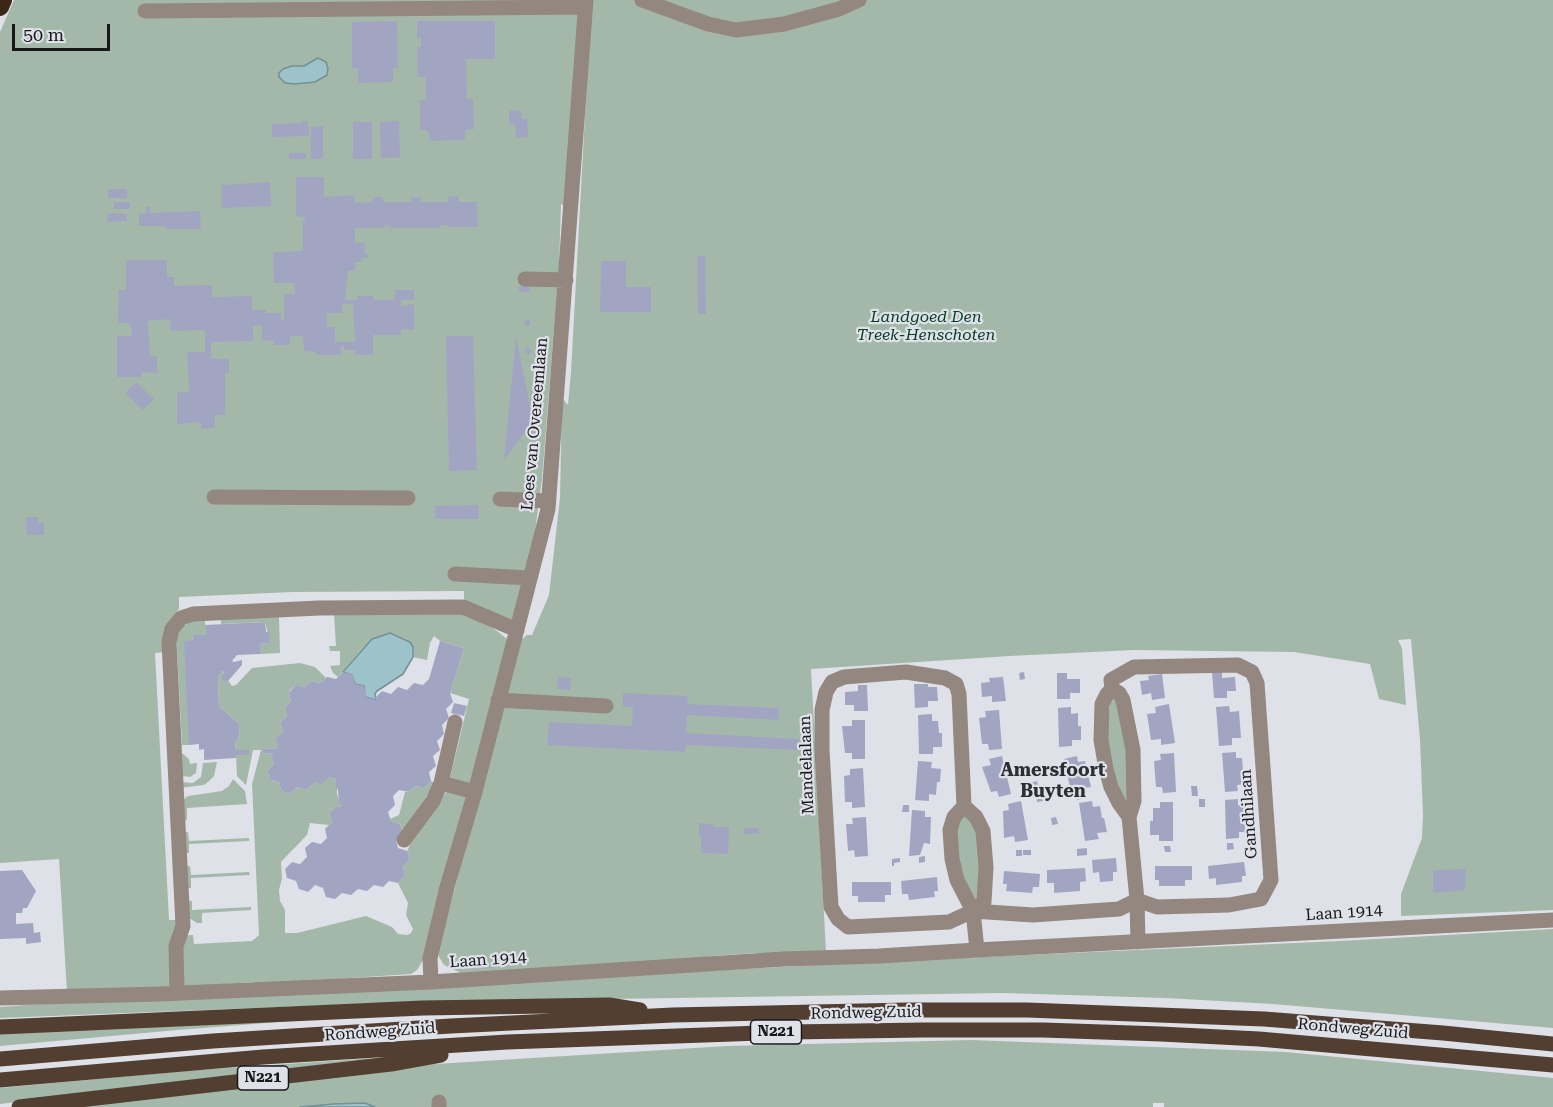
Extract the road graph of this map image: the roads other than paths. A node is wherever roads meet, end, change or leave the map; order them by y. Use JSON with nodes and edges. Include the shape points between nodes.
{"nodes":[{"id":1,"x":3,"y":0,"type":"edge"},
{"id":2,"x":642,"y":0,"type":"edge"},
{"id":3,"x":859,"y":0,"type":"edge"},
{"id":4,"x":585,"y":3,"type":"edge"},
{"id":5,"x":0,"y":7,"type":"edge"},
{"id":6,"x":145,"y":11,"type":"dead end"},
{"id":7,"x":555,"y":211,"type":"dead end"},
{"id":8,"x":568,"y":227,"type":"junction"},
{"id":9,"x":525,"y":279,"type":"dead end"},
{"id":10,"x":566,"y":280,"type":"junction"},
{"id":11,"x":214,"y":497,"type":"dead end"},
{"id":12,"x":408,"y":498,"type":"dead end"},
{"id":13,"x":500,"y":499,"type":"dead end"},
{"id":14,"x":548,"y":501,"type":"junction"},
{"id":15,"x":454,"y":574,"type":"dead end"},
{"id":16,"x":530,"y":578,"type":"junction"},
{"id":17,"x":517,"y":630,"type":"junction"},
{"id":18,"x":1112,"y":689,"type":"junction"},
{"id":19,"x":498,"y":700,"type":"junction"},
{"id":20,"x":606,"y":706,"type":"dead end"},
{"id":21,"x":455,"y":722,"type":"dead end"},
{"id":22,"x":441,"y":783,"type":"junction"},
{"id":23,"x":475,"y":792,"type":"junction"},
{"id":24,"x":964,"y":806,"type":"junction"},
{"id":25,"x":1129,"y":817,"type":"junction"},
{"id":26,"x":404,"y":840,"type":"dead end"},
{"id":27,"x":1137,"y":900,"type":"junction"},
{"id":28,"x":973,"y":911,"type":"junction"},
{"id":29,"x":1553,"y":920,"type":"edge"},
{"id":30,"x":1138,"y":942,"type":"junction"},
{"id":31,"x":977,"y":950,"type":"junction"},
{"id":32,"x":431,"y":982,"type":"junction"},
{"id":33,"x":177,"y":993,"type":"junction"},
{"id":34,"x":0,"y":998,"type":"edge"},
{"id":35,"x":673,"y":1016,"type":"junction"},
{"id":36,"x":0,"y":1027,"type":"edge"},
{"id":37,"x":507,"y":1042,"type":"junction"},
{"id":38,"x":1553,"y":1044,"type":"edge"},
{"id":39,"x":0,"y":1059,"type":"edge"},
{"id":40,"x":1553,"y":1065,"type":"edge"},
{"id":41,"x":0,"y":1080,"type":"edge"},
{"id":42,"x":19,"y":1107,"type":"edge"}],
"edges":[{"from":1,"to":5,"type":"highway"},
{"from":2,"to":3,"type":"street","via":[[736,30],[784,24]]},
{"from":4,"to":6,"type":"street"},
{"from":4,"to":8,"type":"street","name":"Loes van Overeemlaan"},
{"from":7,"to":8,"type":"street"},
{"from":8,"to":10,"type":"street","name":"Loes van Overeemlaan"},
{"from":9,"to":10,"type":"street"},
{"from":10,"to":14,"type":"street","name":"Loes van Overeemlaan"},
{"from":11,"to":12,"type":"street"},
{"from":13,"to":14,"type":"street"},
{"from":14,"to":16,"type":"street","name":"Loes van Overeemlaan"},
{"from":15,"to":16,"type":"street"},
{"from":16,"to":17,"type":"street","name":"Loes van Overeemlaan"},
{"from":17,"to":19,"type":"street","name":"Loes van Overeemlaan"},
{"from":17,"to":33,"type":"street","via":[[463,607],[319,608],[193,614],[181,618],[172,629],[169,642],[183,926],[176,946]]},
{"from":18,"to":25,"type":"street","name":"Gandhilaan","via":[[1123,700],[1133,750],[1134,801]]},
{"from":18,"to":25,"type":"street","name":"Gandhilaan","via":[[1102,704],[1101,740],[1111,786]]},
{"from":18,"to":27,"type":"street","name":"Gandhilaan","via":[[1111,680],[1134,667],[1238,665],[1252,672],[1257,683],[1271,880],[1260,899],[1229,905],[1157,907]]},
{"from":19,"to":20,"type":"street"},
{"from":19,"to":23,"type":"street","name":"Loes van Overeemlaan"},
{"from":21,"to":22,"type":"street"},
{"from":22,"to":23,"type":"street"},
{"from":22,"to":26,"type":"street","via":[[433,801]]},
{"from":23,"to":32,"type":"street","name":"Loes van Overeemlaan","via":[[430,958]]},
{"from":24,"to":28,"type":"street","via":[[950,830],[951,849],[957,880]]},
{"from":24,"to":28,"type":"street","via":[[976,817],[986,846],[984,902]]},
{"from":24,"to":28,"type":"street","name":"Mandelalaan","via":[[956,684],[945,678],[906,672],[843,676],[832,682],[822,710],[822,750],[831,907],[838,919],[848,927],[949,922]]},
{"from":25,"to":27,"type":"street","name":"Gandhilaan"},
{"from":27,"to":28,"type":"street","via":[[1119,909],[1034,915]]},
{"from":27,"to":30,"type":"street"},
{"from":28,"to":31,"type":"street"},
{"from":29,"to":30,"type":"street","name":"Laan 1914"},
{"from":30,"to":31,"type":"street","name":"Laan 1914"},
{"from":31,"to":32,"type":"street","name":"Laan 1914"},
{"from":32,"to":33,"type":"street","name":"Laan 1914"},
{"from":33,"to":34,"type":"street","name":"Laan 1914"},
{"from":35,"to":36,"type":"main road","number":"N221","via":[[609,1005],[458,1007]]},
{"from":35,"to":38,"type":"main road","name":"Rondweg Zuid","number":"N221","via":[[908,1010],[1142,1013],[1264,1019]]},
{"from":35,"to":39,"type":"main road","name":"Rondweg Zuid","number":"N221","via":[[332,1033]]},
{"from":37,"to":40,"type":"main road","name":"Rondweg Zuid","number":"N221","via":[[789,1032],[1043,1030],[1259,1039]]},
{"from":37,"to":41,"type":"main road","name":"Rondweg Zuid","number":"N221"},
{"from":37,"to":42,"type":"main road","number":"N221","via":[[391,1064]]}]}
